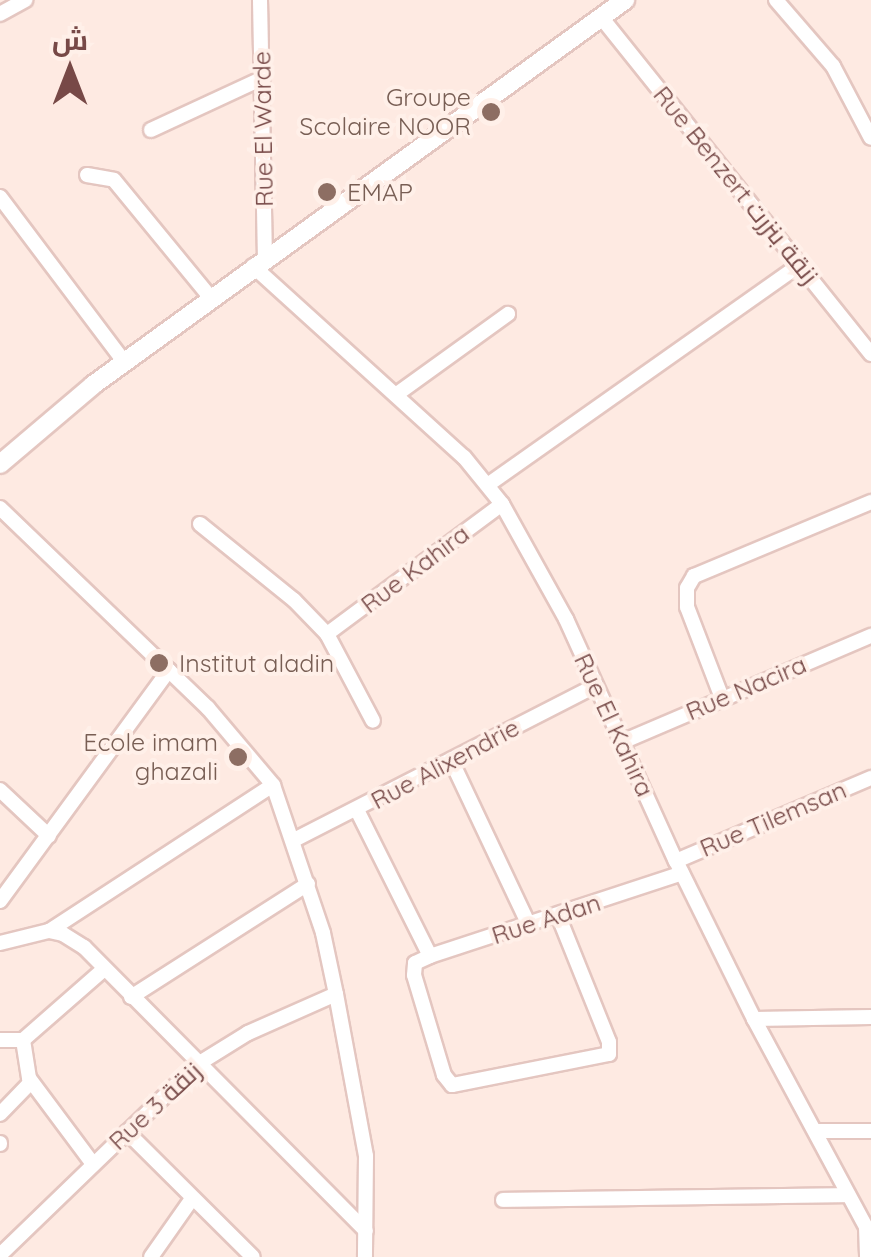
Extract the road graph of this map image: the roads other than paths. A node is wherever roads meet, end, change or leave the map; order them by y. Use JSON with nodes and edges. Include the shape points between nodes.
{"nodes":[{"id":1,"x":25,"y":0,"type":"edge"},
{"id":2,"x":260,"y":0,"type":"edge"},
{"id":3,"x":776,"y":0,"type":"edge"},
{"id":4,"x":612,"y":6,"type":"edge"},
{"id":5,"x":0,"y":14,"type":"edge"},
{"id":6,"x":263,"y":78,"type":"junction"},
{"id":7,"x":151,"y":130,"type":"dead end"},
{"id":8,"x":871,"y":138,"type":"edge"},
{"id":9,"x":87,"y":174,"type":"dead end"},
{"id":10,"x":0,"y":196,"type":"edge"},
{"id":11,"x":259,"y":262,"type":"junction"},
{"id":12,"x":801,"y":264,"type":"junction"},
{"id":13,"x":211,"y":298,"type":"junction"},
{"id":14,"x":508,"y":314,"type":"dead end"},
{"id":15,"x":871,"y":354,"type":"edge"},
{"id":16,"x":125,"y":364,"type":"junction"},
{"id":17,"x":397,"y":394,"type":"junction"},
{"id":18,"x":0,"y":464,"type":"edge"},
{"id":19,"x":489,"y":484,"type":"junction"},
{"id":20,"x":871,"y":502,"type":"edge"},
{"id":21,"x":502,"y":504,"type":"junction"},
{"id":22,"x":0,"y":508,"type":"edge"},
{"id":23,"x":200,"y":524,"type":"dead end"},
{"id":24,"x":327,"y":634,"type":"junction"},
{"id":25,"x":871,"y":636,"type":"edge"},
{"id":26,"x":169,"y":670,"type":"junction"},
{"id":27,"x":595,"y":686,"type":"junction"},
{"id":28,"x":722,"y":698,"type":"junction"},
{"id":29,"x":373,"y":721,"type":"dead end"},
{"id":30,"x":622,"y":742,"type":"junction"},
{"id":31,"x":451,"y":760,"type":"junction"},
{"id":32,"x":871,"y":778,"type":"edge"},
{"id":33,"x":274,"y":786,"type":"junction"},
{"id":34,"x":0,"y":790,"type":"edge"},
{"id":35,"x":357,"y":810,"type":"junction"},
{"id":36,"x":49,"y":836,"type":"junction"},
{"id":37,"x":294,"y":840,"type":"junction"},
{"id":38,"x":678,"y":867,"type":"junction"},
{"id":39,"x":308,"y":884,"type":"junction"},
{"id":40,"x":0,"y":901,"type":"edge"},
{"id":41,"x":558,"y":915,"type":"junction"},
{"id":42,"x":529,"y":925,"type":"junction"},
{"id":43,"x":49,"y":931,"type":"junction"},
{"id":44,"x":0,"y":943,"type":"edge"},
{"id":45,"x":430,"y":956,"type":"junction"},
{"id":46,"x":104,"y":969,"type":"junction"},
{"id":47,"x":336,"y":994,"type":"junction"},
{"id":48,"x":131,"y":997,"type":"junction"},
{"id":49,"x":871,"y":1018,"type":"edge"},
{"id":50,"x":754,"y":1019,"type":"junction"},
{"id":51,"x":0,"y":1040,"type":"edge"},
{"id":52,"x":23,"y":1040,"type":"junction"},
{"id":53,"x":198,"y":1064,"type":"junction"},
{"id":54,"x":31,"y":1082,"type":"junction"},
{"id":55,"x":0,"y":1114,"type":"edge"},
{"id":56,"x":817,"y":1131,"type":"junction"},
{"id":57,"x":871,"y":1131,"type":"edge"},
{"id":58,"x":127,"y":1132,"type":"junction"},
{"id":59,"x":93,"y":1164,"type":"junction"},
{"id":60,"x":848,"y":1194,"type":"junction"},
{"id":61,"x":191,"y":1200,"type":"junction"},
{"id":62,"x":503,"y":1200,"type":"dead end"},
{"id":63,"x":366,"y":1231,"type":"junction"},
{"id":64,"x":0,"y":1255,"type":"edge"},
{"id":65,"x":151,"y":1257,"type":"edge"},
{"id":66,"x":253,"y":1257,"type":"edge"},
{"id":67,"x":365,"y":1257,"type":"edge"},
{"id":68,"x":867,"y":1257,"type":"edge"}],
"edges":[{"from":1,"to":5,"type":"street"},
{"from":2,"to":6,"type":"street","name":"Rue El Warde"},
{"from":3,"to":8,"type":"street","via":[[833,66]]},
{"from":4,"to":11,"type":"street"},
{"from":4,"to":12,"type":"street","name":"Rue Benzert زنقة بنزرت"},
{"from":6,"to":7,"type":"street"},
{"from":6,"to":11,"type":"street","name":"Rue El Warde"},
{"from":9,"to":13,"type":"street","via":[[114,180]]},
{"from":10,"to":16,"type":"street"},
{"from":11,"to":13,"type":"street"},
{"from":11,"to":17,"type":"street","name":"Rue El Kahira"},
{"from":12,"to":15,"type":"street","name":"Rue Benzert زنقة بنزرت"},
{"from":12,"to":19,"type":"street"},
{"from":13,"to":16,"type":"street"},
{"from":14,"to":17,"type":"street"},
{"from":16,"to":18,"type":"street"},
{"from":17,"to":19,"type":"street","name":"Rue El Kahira"},
{"from":19,"to":21,"type":"street","name":"Rue El Kahira"},
{"from":20,"to":28,"type":"street","via":[[694,576],[687,606]]},
{"from":21,"to":24,"type":"street","name":"Rue Kahira"},
{"from":21,"to":27,"type":"street","name":"Rue El Kahira"},
{"from":22,"to":26,"type":"street"},
{"from":23,"to":24,"type":"street"},
{"from":24,"to":29,"type":"street"},
{"from":25,"to":28,"type":"street","name":"Rue Nacira"},
{"from":26,"to":33,"type":"street"},
{"from":26,"to":36,"type":"street"},
{"from":27,"to":30,"type":"street","name":"Rue El Kahira"},
{"from":27,"to":31,"type":"street","name":"Rue Alixendrie"},
{"from":28,"to":30,"type":"street","name":"Rue Nacira"},
{"from":30,"to":38,"type":"street","name":"Rue El Kahira"},
{"from":31,"to":35,"type":"street","name":"Rue Alixendrie"},
{"from":31,"to":42,"type":"street"},
{"from":32,"to":38,"type":"street","name":"Rue Tilemsan"},
{"from":33,"to":37,"type":"street"},
{"from":33,"to":43,"type":"street"},
{"from":34,"to":36,"type":"street"},
{"from":35,"to":37,"type":"street","name":"Rue Alixendrie"},
{"from":35,"to":45,"type":"street"},
{"from":36,"to":40,"type":"street"},
{"from":37,"to":39,"type":"street"},
{"from":38,"to":41,"type":"street","name":"Rue Adan"},
{"from":38,"to":50,"type":"street","name":"Rue El Kahira"},
{"from":39,"to":47,"type":"street"},
{"from":39,"to":48,"type":"street"},
{"from":41,"to":42,"type":"street","name":"Rue Adan"},
{"from":41,"to":45,"type":"street","name":"Rue Adan","via":[[609,1042],[606,1056],[456,1087],[444,1075],[414,966]]},
{"from":42,"to":45,"type":"street","name":"Rue Adan"},
{"from":43,"to":44,"type":"street"},
{"from":43,"to":46,"type":"street","via":[[84,948]]},
{"from":46,"to":48,"type":"street"},
{"from":46,"to":52,"type":"street"},
{"from":47,"to":53,"type":"street","name":"Rue 3 زنقة","via":[[248,1033]]},
{"from":47,"to":63,"type":"street","via":[[366,1156]]},
{"from":48,"to":53,"type":"street"},
{"from":49,"to":50,"type":"street"},
{"from":50,"to":56,"type":"street","name":"Rue El Kahira"},
{"from":51,"to":52,"type":"street"},
{"from":52,"to":54,"type":"street"},
{"from":53,"to":58,"type":"street","name":"Rue 3 زنقة"},
{"from":53,"to":63,"type":"street"},
{"from":54,"to":55,"type":"street"},
{"from":54,"to":59,"type":"street"},
{"from":56,"to":57,"type":"street"},
{"from":56,"to":60,"type":"street","name":"Rue El Kahira"},
{"from":58,"to":59,"type":"street","name":"Rue 3 زنقة"},
{"from":58,"to":61,"type":"street"},
{"from":59,"to":64,"type":"street","name":"Rue 3 زنقة"},
{"from":60,"to":62,"type":"street"},
{"from":60,"to":68,"type":"street","name":"Rue El Kahira","via":[[866,1227]]},
{"from":61,"to":65,"type":"street"},
{"from":61,"to":66,"type":"street"},
{"from":63,"to":67,"type":"street"}]}
